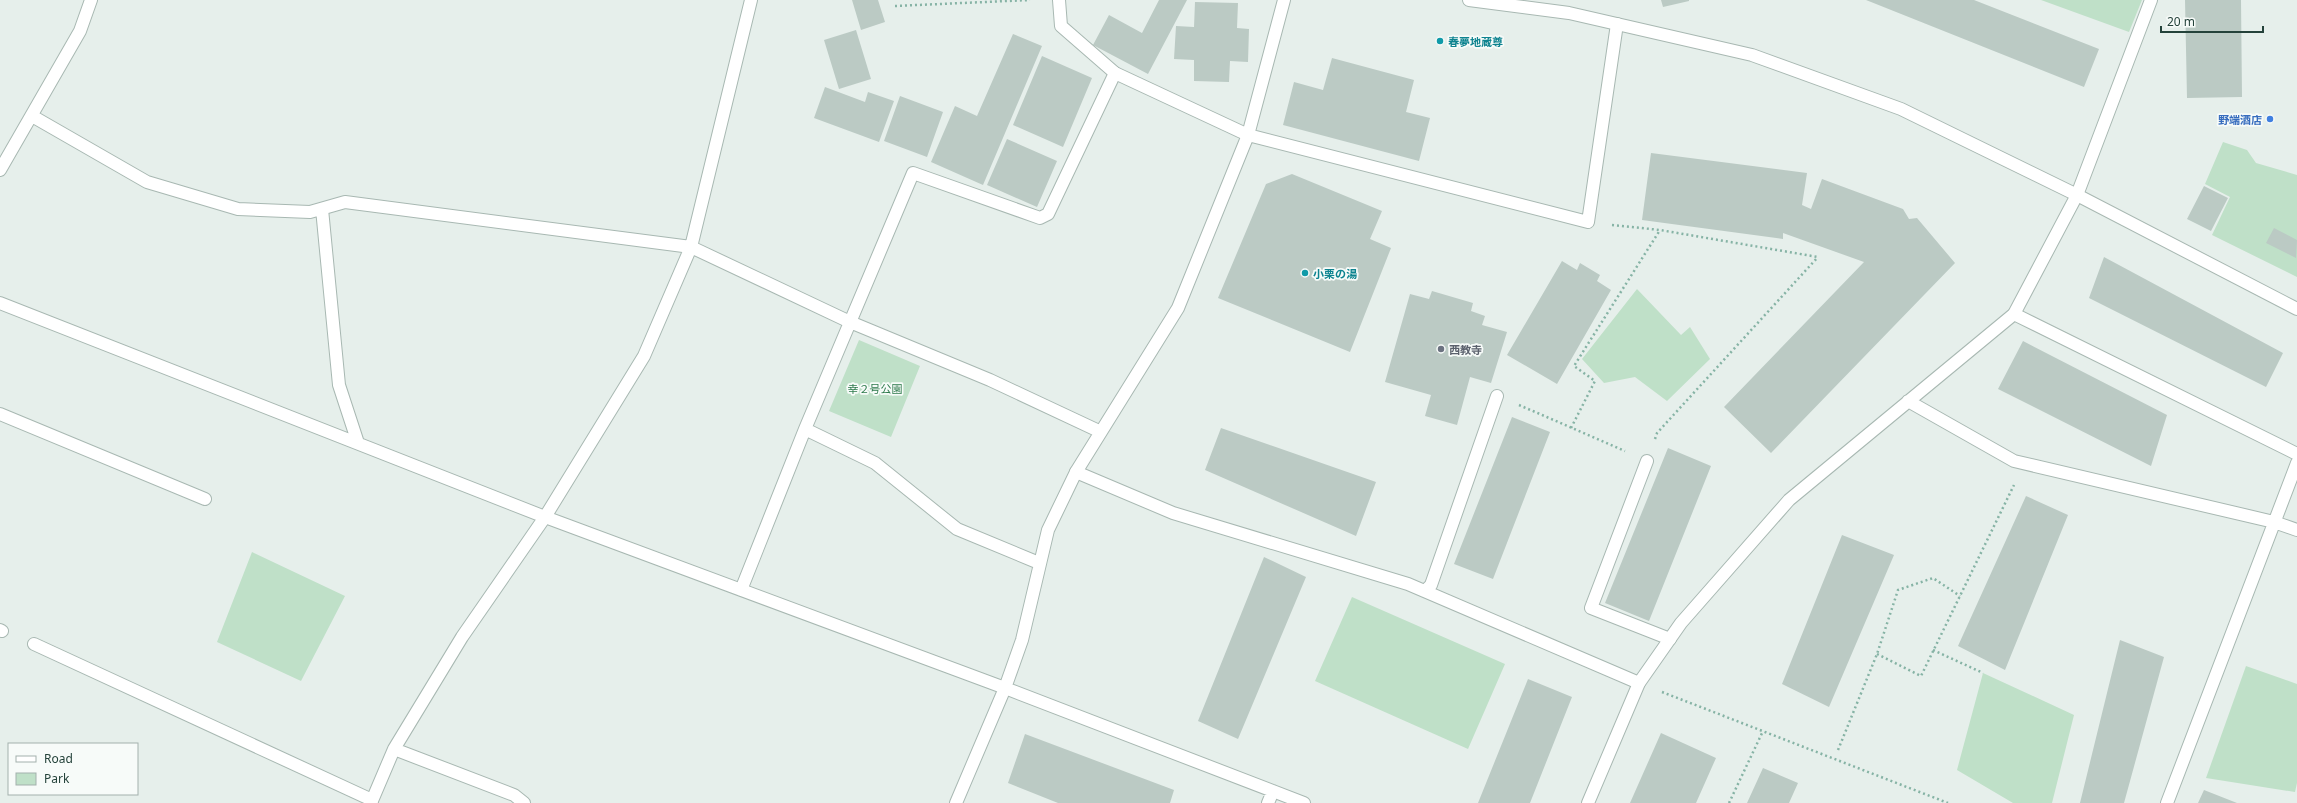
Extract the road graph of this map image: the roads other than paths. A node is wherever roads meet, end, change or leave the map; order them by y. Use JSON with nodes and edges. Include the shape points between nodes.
{"nodes":[{"id":1,"x":91,"y":0,"type":"edge"},
{"id":2,"x":750,"y":0,"type":"edge"},
{"id":3,"x":1059,"y":0,"type":"edge"},
{"id":4,"x":1284,"y":0,"type":"edge"},
{"id":5,"x":1469,"y":0,"type":"edge"},
{"id":6,"x":2151,"y":0,"type":"edge"},
{"id":7,"x":1617,"y":24,"type":"junction"},
{"id":8,"x":1115,"y":73,"type":"junction"},
{"id":9,"x":32,"y":116,"type":"junction"},
{"id":10,"x":1248,"y":135,"type":"junction"},
{"id":11,"x":0,"y":170,"type":"edge"},
{"id":12,"x":2077,"y":195,"type":"junction"},
{"id":13,"x":322,"y":209,"type":"junction"},
{"id":14,"x":691,"y":247,"type":"junction"},
{"id":15,"x":0,"y":303,"type":"edge"},
{"id":16,"x":2297,"y":309,"type":"edge"},
{"id":17,"x":2014,"y":314,"type":"junction"},
{"id":18,"x":850,"y":322,"type":"junction"},
{"id":19,"x":1497,"y":396,"type":"road end"},
{"id":20,"x":1908,"y":401,"type":"junction"},
{"id":21,"x":0,"y":414,"type":"edge"},
{"id":22,"x":805,"y":429,"type":"junction"},
{"id":23,"x":1101,"y":432,"type":"junction"},
{"id":24,"x":358,"y":444,"type":"junction"},
{"id":25,"x":2297,"y":454,"type":"edge"},
{"id":26,"x":1647,"y":461,"type":"road end"},
{"id":27,"x":2297,"y":463,"type":"edge"},
{"id":28,"x":1076,"y":472,"type":"junction"},
{"id":29,"x":205,"y":499,"type":"dead end"},
{"id":30,"x":545,"y":518,"type":"junction"},
{"id":31,"x":2274,"y":522,"type":"junction"},
{"id":32,"x":2297,"y":530,"type":"edge"},
{"id":33,"x":1039,"y":563,"type":"junction"},
{"id":34,"x":741,"y":590,"type":"junction"},
{"id":35,"x":1425,"y":591,"type":"junction"},
{"id":36,"x":1670,"y":639,"type":"junction"},
{"id":37,"x":34,"y":644,"type":"dead end"},
{"id":38,"x":1639,"y":684,"type":"junction"},
{"id":39,"x":1005,"y":688,"type":"junction"},
{"id":40,"x":394,"y":749,"type":"junction"},
{"id":41,"x":1273,"y":791,"type":"junction"},
{"id":42,"x":372,"y":801,"type":"edge"},
{"id":43,"x":524,"y":803,"type":"edge"},
{"id":44,"x":956,"y":803,"type":"edge"},
{"id":45,"x":1268,"y":803,"type":"edge"},
{"id":46,"x":1304,"y":803,"type":"edge"},
{"id":47,"x":1588,"y":803,"type":"edge"},
{"id":48,"x":2167,"y":803,"type":"edge"}],
"edges":[{"from":1,"to":9,"type":"street","via":[[80,31]]},
{"from":2,"to":14,"type":"street"},
{"from":3,"to":8,"type":"street","via":[[1061,26]]},
{"from":4,"to":10,"type":"street"},
{"from":5,"to":7,"type":"street","via":[[1569,13]]},
{"from":6,"to":12,"type":"street"},
{"from":7,"to":10,"type":"street","via":[[1588,222]]},
{"from":7,"to":12,"type":"street","via":[[1752,55],[1901,109]]},
{"from":8,"to":10,"type":"street"},
{"from":8,"to":18,"type":"street","via":[[1048,214],[1040,218],[914,173]]},
{"from":9,"to":11,"type":"street"},
{"from":9,"to":13,"type":"street","via":[[148,182],[238,209],[310,212]]},
{"from":10,"to":23,"type":"street","via":[[1178,308]]},
{"from":12,"to":16,"type":"street"},
{"from":12,"to":17,"type":"street"},
{"from":13,"to":14,"type":"street","via":[[344,202]]},
{"from":13,"to":24,"type":"street","via":[[339,386]]},
{"from":14,"to":18,"type":"street"},
{"from":14,"to":30,"type":"street","via":[[644,356]]},
{"from":15,"to":24,"type":"street"},
{"from":17,"to":20,"type":"street"},
{"from":17,"to":25,"type":"street"},
{"from":18,"to":22,"type":"street"},
{"from":18,"to":23,"type":"street","via":[[990,380]]},
{"from":19,"to":35,"type":"street","via":[[1431,585]]},
{"from":20,"to":31,"type":"street","via":[[2014,460]]},
{"from":20,"to":36,"type":"street","via":[[1788,500]]},
{"from":21,"to":29,"type":"street"},
{"from":22,"to":33,"type":"street","via":[[874,463],[957,529]]},
{"from":22,"to":34,"type":"street"},
{"from":23,"to":28,"type":"street"},
{"from":24,"to":30,"type":"street"},
{"from":26,"to":36,"type":"street","via":[[1591,608]]},
{"from":27,"to":31,"type":"street"},
{"from":28,"to":33,"type":"street","via":[[1048,530]]},
{"from":28,"to":35,"type":"street","via":[[1173,513]]},
{"from":30,"to":34,"type":"street"},
{"from":30,"to":40,"type":"street","via":[[462,637]]},
{"from":31,"to":32,"type":"street"},
{"from":31,"to":48,"type":"street"},
{"from":33,"to":39,"type":"street","via":[[1022,640]]},
{"from":34,"to":39,"type":"street"},
{"from":35,"to":38,"type":"street"},
{"from":36,"to":38,"type":"street"},
{"from":37,"to":42,"type":"street"},
{"from":38,"to":47,"type":"street"},
{"from":39,"to":41,"type":"street"},
{"from":39,"to":44,"type":"street"},
{"from":40,"to":42,"type":"street"},
{"from":40,"to":43,"type":"street","via":[[514,795]]},
{"from":41,"to":45,"type":"street"},
{"from":41,"to":46,"type":"street"}]}
